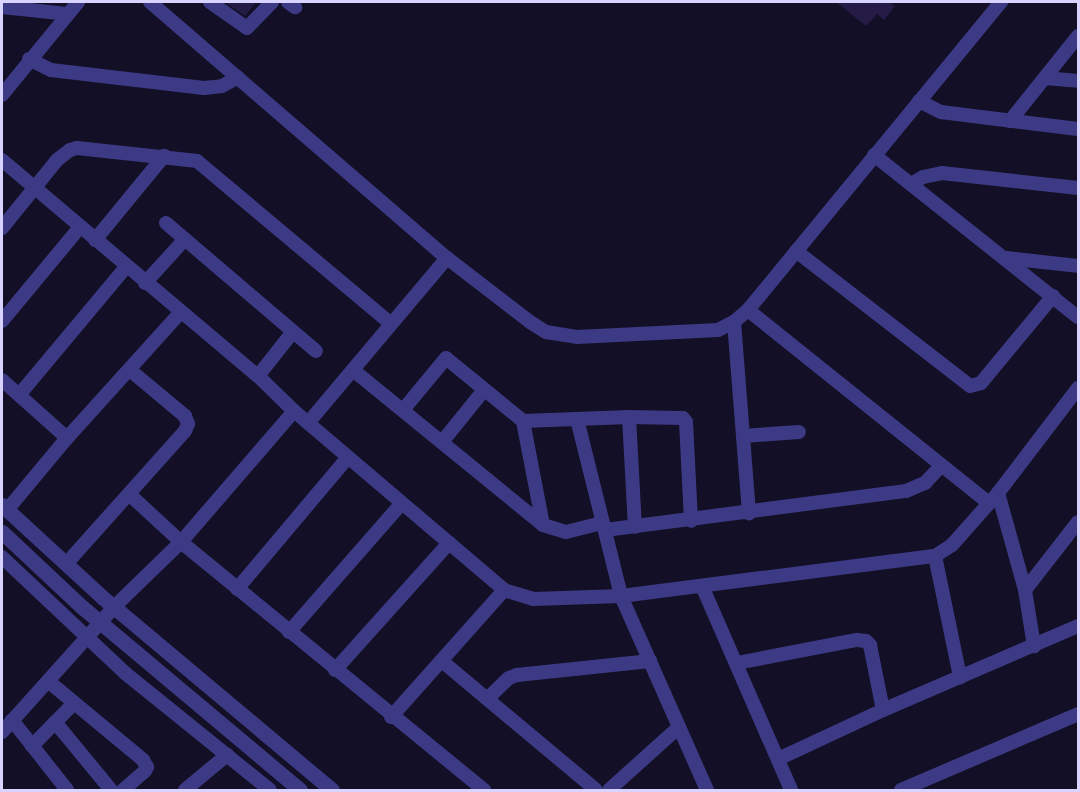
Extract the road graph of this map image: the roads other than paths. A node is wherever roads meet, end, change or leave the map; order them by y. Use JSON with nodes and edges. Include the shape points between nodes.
{"nodes":[{"id":1,"x":78,"y":2,"type":"edge"},
{"id":2,"x":150,"y":2,"type":"edge"},
{"id":3,"x":210,"y":2,"type":"edge"},
{"id":4,"x":272,"y":2,"type":"edge"},
{"id":5,"x":1001,"y":2,"type":"edge"},
{"id":6,"x":2,"y":7,"type":"edge"},
{"id":7,"x":67,"y":14,"type":"junction"},
{"id":8,"x":1078,"y":36,"type":"edge"},
{"id":9,"x":29,"y":59,"type":"junction"},
{"id":10,"x":238,"y":77,"type":"junction"},
{"id":11,"x":1045,"y":78,"type":"junction"},
{"id":12,"x":1078,"y":81,"type":"edge"},
{"id":13,"x":2,"y":94,"type":"edge"},
{"id":14,"x":919,"y":101,"type":"junction"},
{"id":15,"x":1010,"y":121,"type":"junction"},
{"id":16,"x":1078,"y":129,"type":"edge"},
{"id":17,"x":874,"y":155,"type":"junction"},
{"id":18,"x":164,"y":156,"type":"junction"},
{"id":19,"x":2,"y":160,"type":"edge"},
{"id":20,"x":911,"y":184,"type":"junction"},
{"id":21,"x":1078,"y":188,"type":"edge"},
{"id":22,"x":35,"y":189,"type":"junction"},
{"id":23,"x":166,"y":223,"type":"dead end"},
{"id":24,"x":80,"y":227,"type":"junction"},
{"id":25,"x":2,"y":228,"type":"edge"},
{"id":26,"x":185,"y":239,"type":"junction"},
{"id":27,"x":95,"y":240,"type":"junction"},
{"id":28,"x":796,"y":251,"type":"junction"},
{"id":29,"x":447,"y":258,"type":"junction"},
{"id":30,"x":1004,"y":258,"type":"junction"},
{"id":31,"x":1078,"y":266,"type":"edge"},
{"id":32,"x":126,"y":267,"type":"junction"},
{"id":33,"x":145,"y":283,"type":"junction"},
{"id":34,"x":1053,"y":296,"type":"junction"},
{"id":35,"x":748,"y":310,"type":"junction"},
{"id":36,"x":181,"y":312,"type":"junction"},
{"id":37,"x":1078,"y":317,"type":"edge"},
{"id":38,"x":2,"y":321,"type":"edge"},
{"id":39,"x":734,"y":322,"type":"junction"},
{"id":40,"x":392,"y":324,"type":"junction"},
{"id":41,"x":292,"y":333,"type":"junction"},
{"id":42,"x":316,"y":351,"type":"dead end"},
{"id":43,"x":353,"y":370,"type":"junction"},
{"id":44,"x":131,"y":371,"type":"junction"},
{"id":45,"x":258,"y":376,"type":"junction"},
{"id":46,"x":2,"y":380,"type":"edge"},
{"id":47,"x":1078,"y":388,"type":"edge"},
{"id":48,"x":484,"y":390,"type":"junction"},
{"id":49,"x":19,"y":395,"type":"junction"},
{"id":50,"x":403,"y":410,"type":"junction"},
{"id":51,"x":294,"y":411,"type":"junction"},
{"id":52,"x":629,"y":417,"type":"junction"},
{"id":53,"x":577,"y":419,"type":"junction"},
{"id":54,"x":523,"y":421,"type":"junction"},
{"id":55,"x":308,"y":423,"type":"junction"},
{"id":56,"x":799,"y":432,"type":"dead end"},
{"id":57,"x":743,"y":436,"type":"junction"},
{"id":58,"x":67,"y":438,"type":"junction"},
{"id":59,"x":442,"y":442,"type":"junction"},
{"id":60,"x":348,"y":457,"type":"junction"},
{"id":61,"x":940,"y":466,"type":"junction"},
{"id":62,"x":129,"y":494,"type":"junction"},
{"id":63,"x":994,"y":498,"type":"junction"},
{"id":64,"x":402,"y":503,"type":"junction"},
{"id":65,"x":4,"y":508,"type":"edge"},
{"id":66,"x":749,"y":513,"type":"junction"},
{"id":67,"x":691,"y":520,"type":"junction"},
{"id":68,"x":1078,"y":522,"type":"edge"},
{"id":69,"x":543,"y":525,"type":"junction"},
{"id":70,"x":604,"y":526,"type":"junction"},
{"id":71,"x":635,"y":527,"type":"junction"},
{"id":72,"x":2,"y":532,"type":"edge"},
{"id":73,"x":181,"y":542,"type":"junction"},
{"id":74,"x":449,"y":543,"type":"junction"},
{"id":75,"x":935,"y":556,"type":"junction"},
{"id":76,"x":2,"y":557,"type":"edge"},
{"id":77,"x":66,"y":564,"type":"junction"},
{"id":78,"x":702,"y":586,"type":"junction"},
{"id":79,"x":237,"y":589,"type":"junction"},
{"id":80,"x":504,"y":590,"type":"junction"},
{"id":81,"x":1024,"y":590,"type":"junction"},
{"id":82,"x":621,"y":596,"type":"junction"},
{"id":83,"x":114,"y":607,"type":"junction"},
{"id":84,"x":101,"y":622,"type":"junction"},
{"id":85,"x":1078,"y":626,"type":"edge"},
{"id":86,"x":289,"y":632,"type":"junction"},
{"id":87,"x":87,"y":639,"type":"junction"},
{"id":88,"x":1034,"y":646,"type":"junction"},
{"id":89,"x":650,"y":661,"type":"junction"},
{"id":90,"x":443,"y":662,"type":"junction"},
{"id":91,"x":737,"y":663,"type":"junction"},
{"id":92,"x":335,"y":670,"type":"junction"},
{"id":93,"x":960,"y":677,"type":"junction"},
{"id":94,"x":48,"y":681,"type":"junction"},
{"id":95,"x":487,"y":699,"type":"junction"},
{"id":96,"x":74,"y":703,"type":"junction"},
{"id":97,"x":883,"y":710,"type":"junction"},
{"id":98,"x":1078,"y":714,"type":"edge"},
{"id":99,"x":391,"y":717,"type":"junction"},
{"id":100,"x":12,"y":720,"type":"junction"},
{"id":101,"x":55,"y":722,"type":"junction"},
{"id":102,"x":679,"y":727,"type":"junction"},
{"id":103,"x":2,"y":732,"type":"edge"},
{"id":104,"x":32,"y":746,"type":"junction"},
{"id":105,"x":227,"y":756,"type":"junction"},
{"id":106,"x":778,"y":759,"type":"junction"},
{"id":107,"x":67,"y":790,"type":"edge"},
{"id":108,"x":111,"y":790,"type":"edge"},
{"id":109,"x":123,"y":790,"type":"edge"},
{"id":110,"x":185,"y":790,"type":"edge"},
{"id":111,"x":270,"y":790,"type":"edge"},
{"id":112,"x":300,"y":790,"type":"edge"},
{"id":113,"x":332,"y":790,"type":"edge"},
{"id":114,"x":484,"y":790,"type":"edge"},
{"id":115,"x":596,"y":790,"type":"edge"},
{"id":116,"x":609,"y":790,"type":"edge"},
{"id":117,"x":707,"y":790,"type":"edge"},
{"id":118,"x":791,"y":790,"type":"edge"},
{"id":119,"x":901,"y":790,"type":"edge"}],
"edges":[{"from":1,"to":7,"type":"street"},
{"from":2,"to":10,"type":"street"},
{"from":3,"to":4,"type":"street","via":[[247,28]]},
{"from":5,"to":14,"type":"street"},
{"from":6,"to":7,"type":"street"},
{"from":7,"to":9,"type":"street"},
{"from":8,"to":11,"type":"street"},
{"from":9,"to":10,"type":"street","via":[[51,70],[204,88],[222,86]]},
{"from":9,"to":13,"type":"street"},
{"from":10,"to":29,"type":"street"},
{"from":11,"to":12,"type":"street"},
{"from":11,"to":15,"type":"street"},
{"from":14,"to":15,"type":"street","via":[[941,112]]},
{"from":14,"to":17,"type":"street"},
{"from":15,"to":16,"type":"street"},
{"from":17,"to":20,"type":"street"},
{"from":17,"to":28,"type":"street"},
{"from":18,"to":22,"type":"street","via":[[77,148],[57,160]]},
{"from":18,"to":27,"type":"street"},
{"from":18,"to":40,"type":"street","via":[[197,161],[210,169]]},
{"from":19,"to":22,"type":"street"},
{"from":20,"to":21,"type":"street","via":[[942,173]]},
{"from":20,"to":30,"type":"street"},
{"from":22,"to":24,"type":"street"},
{"from":22,"to":25,"type":"street"},
{"from":23,"to":26,"type":"street"},
{"from":24,"to":27,"type":"street"},
{"from":24,"to":38,"type":"street"},
{"from":26,"to":33,"type":"street"},
{"from":26,"to":41,"type":"street"},
{"from":27,"to":32,"type":"street"},
{"from":28,"to":34,"type":"street","via":[[970,386],[981,383]]},
{"from":28,"to":35,"type":"street"},
{"from":29,"to":39,"type":"street","via":[[530,322],[563,337],[718,330]]},
{"from":29,"to":40,"type":"street"},
{"from":30,"to":31,"type":"street"},
{"from":30,"to":34,"type":"street"},
{"from":32,"to":33,"type":"street"},
{"from":32,"to":49,"type":"street"},
{"from":33,"to":36,"type":"street"},
{"from":34,"to":37,"type":"street"},
{"from":35,"to":39,"type":"street"},
{"from":35,"to":61,"type":"street"},
{"from":36,"to":44,"type":"street"},
{"from":36,"to":45,"type":"street"},
{"from":39,"to":57,"type":"street"},
{"from":40,"to":43,"type":"street"},
{"from":41,"to":42,"type":"street"},
{"from":41,"to":45,"type":"street"},
{"from":43,"to":50,"type":"street"},
{"from":43,"to":55,"type":"street"},
{"from":44,"to":58,"type":"street","via":[[123,375]]},
{"from":44,"to":62,"type":"street","via":[[185,416],[188,424]]},
{"from":45,"to":51,"type":"street"},
{"from":46,"to":49,"type":"street"},
{"from":47,"to":63,"type":"street"},
{"from":48,"to":50,"type":"street","via":[[446,358]]},
{"from":48,"to":54,"type":"street"},
{"from":48,"to":59,"type":"street"},
{"from":49,"to":58,"type":"street"},
{"from":50,"to":59,"type":"street"},
{"from":51,"to":55,"type":"street"},
{"from":51,"to":73,"type":"street"},
{"from":52,"to":53,"type":"street"},
{"from":52,"to":67,"type":"street","via":[[678,417],[686,422]]},
{"from":52,"to":71,"type":"street"},
{"from":53,"to":54,"type":"street"},
{"from":53,"to":70,"type":"street"},
{"from":54,"to":69,"type":"street"},
{"from":55,"to":60,"type":"street"},
{"from":56,"to":57,"type":"street"},
{"from":57,"to":66,"type":"street"},
{"from":58,"to":65,"type":"street"},
{"from":59,"to":69,"type":"street"},
{"from":60,"to":64,"type":"street"},
{"from":60,"to":79,"type":"street"},
{"from":61,"to":63,"type":"street"},
{"from":61,"to":66,"type":"street","via":[[914,490]]},
{"from":62,"to":73,"type":"street"},
{"from":62,"to":77,"type":"street"},
{"from":63,"to":75,"type":"street","via":[[952,545]]},
{"from":63,"to":81,"type":"street"},
{"from":64,"to":74,"type":"street"},
{"from":64,"to":86,"type":"street"},
{"from":65,"to":77,"type":"street"},
{"from":66,"to":67,"type":"street"},
{"from":67,"to":71,"type":"street"},
{"from":68,"to":81,"type":"street"},
{"from":69,"to":70,"type":"street","via":[[566,532]]},
{"from":70,"to":71,"type":"street"},
{"from":70,"to":82,"type":"street"},
{"from":72,"to":84,"type":"street"},
{"from":73,"to":79,"type":"street"},
{"from":73,"to":83,"type":"street"},
{"from":74,"to":80,"type":"street"},
{"from":74,"to":92,"type":"street"},
{"from":75,"to":78,"type":"street"},
{"from":75,"to":93,"type":"street"},
{"from":76,"to":87,"type":"street"},
{"from":77,"to":83,"type":"street"},
{"from":78,"to":82,"type":"street"},
{"from":78,"to":91,"type":"street"},
{"from":79,"to":86,"type":"street"},
{"from":80,"to":82,"type":"street","via":[[533,599]]},
{"from":80,"to":90,"type":"street"},
{"from":81,"to":88,"type":"street"},
{"from":82,"to":89,"type":"street"},
{"from":83,"to":84,"type":"street"},
{"from":83,"to":113,"type":"street"},
{"from":84,"to":87,"type":"street"},
{"from":84,"to":112,"type":"street"},
{"from":85,"to":88,"type":"street"},
{"from":86,"to":92,"type":"street"},
{"from":87,"to":94,"type":"street"},
{"from":87,"to":105,"type":"street"},
{"from":88,"to":93,"type":"street"},
{"from":89,"to":95,"type":"street","via":[[517,675]]},
{"from":89,"to":102,"type":"street"},
{"from":90,"to":95,"type":"street"},
{"from":90,"to":99,"type":"street"},
{"from":91,"to":97,"type":"street","via":[[866,641]]},
{"from":91,"to":106,"type":"street"},
{"from":92,"to":99,"type":"street"},
{"from":93,"to":97,"type":"street"},
{"from":94,"to":96,"type":"street"},
{"from":94,"to":100,"type":"street"},
{"from":95,"to":115,"type":"street"},
{"from":96,"to":101,"type":"street"},
{"from":96,"to":109,"type":"street","via":[[146,764],[145,771]]},
{"from":97,"to":106,"type":"street"},
{"from":98,"to":119,"type":"street"},
{"from":99,"to":114,"type":"street"},
{"from":100,"to":103,"type":"street"},
{"from":100,"to":104,"type":"street"},
{"from":101,"to":104,"type":"street"},
{"from":101,"to":108,"type":"street"},
{"from":102,"to":116,"type":"street"},
{"from":102,"to":117,"type":"street"},
{"from":104,"to":107,"type":"street"},
{"from":105,"to":110,"type":"street"},
{"from":105,"to":111,"type":"street"},
{"from":106,"to":118,"type":"street"}]}
